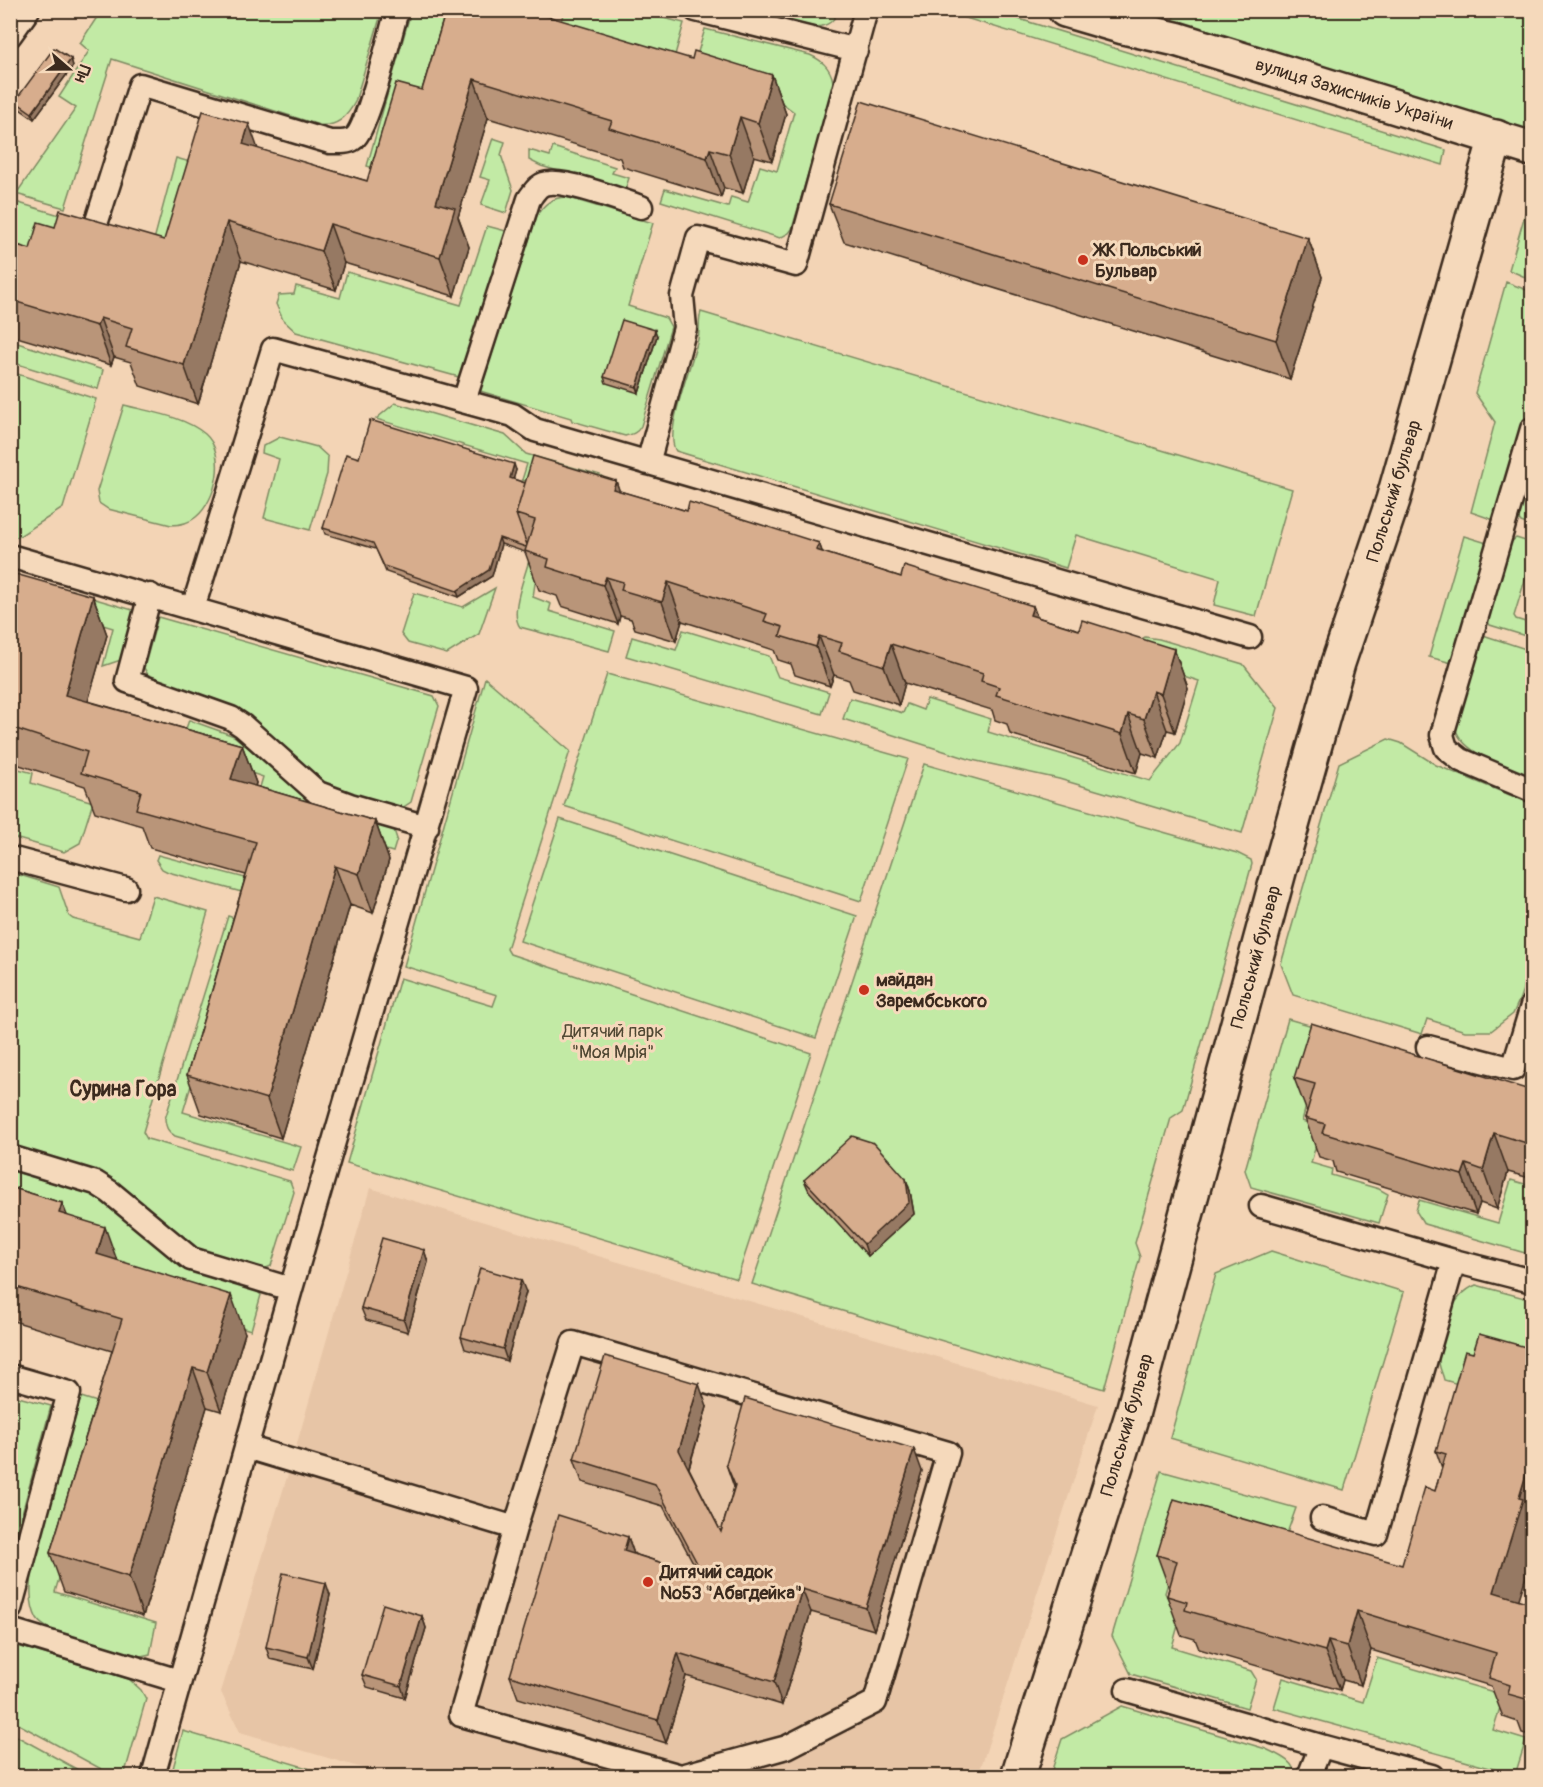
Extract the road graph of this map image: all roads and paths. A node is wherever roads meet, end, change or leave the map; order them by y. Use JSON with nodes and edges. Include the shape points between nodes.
{"nodes":[{"id":1,"x":28,"y":10,"type":"edge"},
{"id":2,"x":397,"y":10,"type":"edge"},
{"id":3,"x":696,"y":10,"type":"edge"},
{"id":4,"x":866,"y":10,"type":"edge"},
{"id":5,"x":1065,"y":10,"type":"edge"},
{"id":6,"x":1128,"y":10,"type":"edge"},
{"id":7,"x":10,"y":35,"type":"edge"},
{"id":8,"x":1176,"y":39,"type":"junction"},
{"id":9,"x":856,"y":50,"type":"junction"},
{"id":10,"x":1496,"y":137,"type":"junction"},
{"id":11,"x":1533,"y":149,"type":"edge"},
{"id":12,"x":641,"y":207,"type":"dead end"},
{"id":13,"x":97,"y":221,"type":"edge"},
{"id":14,"x":464,"y":401,"type":"junction"},
{"id":15,"x":1533,"y":429,"type":"edge"},
{"id":16,"x":648,"y":463,"type":"junction"},
{"id":17,"x":10,"y":556,"type":"edge"},
{"id":18,"x":150,"y":595,"type":"junction"},
{"id":19,"x":194,"y":608,"type":"junction"},
{"id":20,"x":1250,"y":637,"type":"dead end"},
{"id":21,"x":1533,"y":790,"type":"edge"},
{"id":22,"x":427,"y":827,"type":"junction"},
{"id":23,"x":10,"y":858,"type":"edge"},
{"id":24,"x":126,"y":889,"type":"dead end"},
{"id":25,"x":1533,"y":1006,"type":"edge"},
{"id":26,"x":1428,"y":1047,"type":"dead end"},
{"id":27,"x":10,"y":1157,"type":"edge"},
{"id":28,"x":1261,"y":1206,"type":"dead end"},
{"id":29,"x":1454,"y":1261,"type":"junction"},
{"id":30,"x":1533,"y":1281,"type":"edge"},
{"id":31,"x":291,"y":1289,"type":"junction"},
{"id":32,"x":10,"y":1376,"type":"edge"},
{"id":33,"x":246,"y":1447,"type":"junction"},
{"id":34,"x":1322,"y":1518,"type":"dead end"},
{"id":35,"x":515,"y":1528,"type":"junction"},
{"id":36,"x":10,"y":1610,"type":"edge"},
{"id":37,"x":10,"y":1630,"type":"edge"},
{"id":38,"x":179,"y":1681,"type":"junction"},
{"id":39,"x":1127,"y":1690,"type":"dead end"},
{"id":40,"x":1321,"y":1746,"type":"junction"},
{"id":41,"x":153,"y":1776,"type":"edge"},
{"id":42,"x":681,"y":1776,"type":"edge"},
{"id":43,"x":1018,"y":1776,"type":"edge"},
{"id":44,"x":1309,"y":1776,"type":"edge"},
{"id":45,"x":1432,"y":1776,"type":"edge"}],
"edges":[{"from":1,"to":7,"type":"lane"},
{"from":2,"to":13,"type":"lane","via":[[367,113],[359,134],[352,140],[330,142],[140,85]]},
{"from":3,"to":9,"type":"lane"},
{"from":4,"to":9,"type":"lane"},
{"from":5,"to":8,"type":"street","name":"вулиця Захисників України"},
{"from":6,"to":8,"type":"street","name":"вулиця Захисників України"},
{"from":8,"to":10,"type":"street","name":"вулиця Захисників України"},
{"from":9,"to":16,"type":"lane","via":[[796,265],[698,238],[682,296],[685,328]]},
{"from":10,"to":11,"type":"street","name":"вулиця Захисників України"},
{"from":10,"to":43,"type":"street","name":"Польський бульвар","via":[[1393,500],[1338,663],[1132,1415]]},
{"from":12,"to":14,"type":"lane","via":[[569,185],[550,183],[537,187],[529,199]]},
{"from":14,"to":16,"type":"lane","via":[[513,415],[535,430]]},
{"from":14,"to":19,"type":"lane","via":[[273,349]]},
{"from":15,"to":21,"type":"lane","via":[[1442,735],[1446,748],[1461,760]]},
{"from":16,"to":20,"type":"lane"},
{"from":17,"to":18,"type":"lane"},
{"from":18,"to":19,"type":"lane"},
{"from":18,"to":22,"type":"lane","via":[[127,681],[231,718],[318,793]]},
{"from":19,"to":22,"type":"lane","via":[[466,688]]},
{"from":22,"to":31,"type":"lane"},
{"from":23,"to":24,"type":"lane"},
{"from":25,"to":26,"type":"lane","via":[[1513,1070]]},
{"from":27,"to":31,"type":"lane","via":[[96,1183],[191,1259]]},
{"from":28,"to":29,"type":"lane"},
{"from":29,"to":30,"type":"lane"},
{"from":29,"to":34,"type":"lane","via":[[1376,1534]]},
{"from":31,"to":33,"type":"lane"},
{"from":32,"to":36,"type":"lane","via":[[69,1393]]},
{"from":33,"to":35,"type":"lane"},
{"from":33,"to":38,"type":"lane"},
{"from":35,"to":42,"type":"lane","via":[[461,1714]]},
{"from":35,"to":42,"type":"lane","via":[[573,1343],[948,1453],[875,1702],[787,1747]]},
{"from":37,"to":38,"type":"lane"},
{"from":38,"to":41,"type":"lane"},
{"from":39,"to":40,"type":"lane"},
{"from":40,"to":44,"type":"lane"},
{"from":40,"to":45,"type":"lane"}]}
